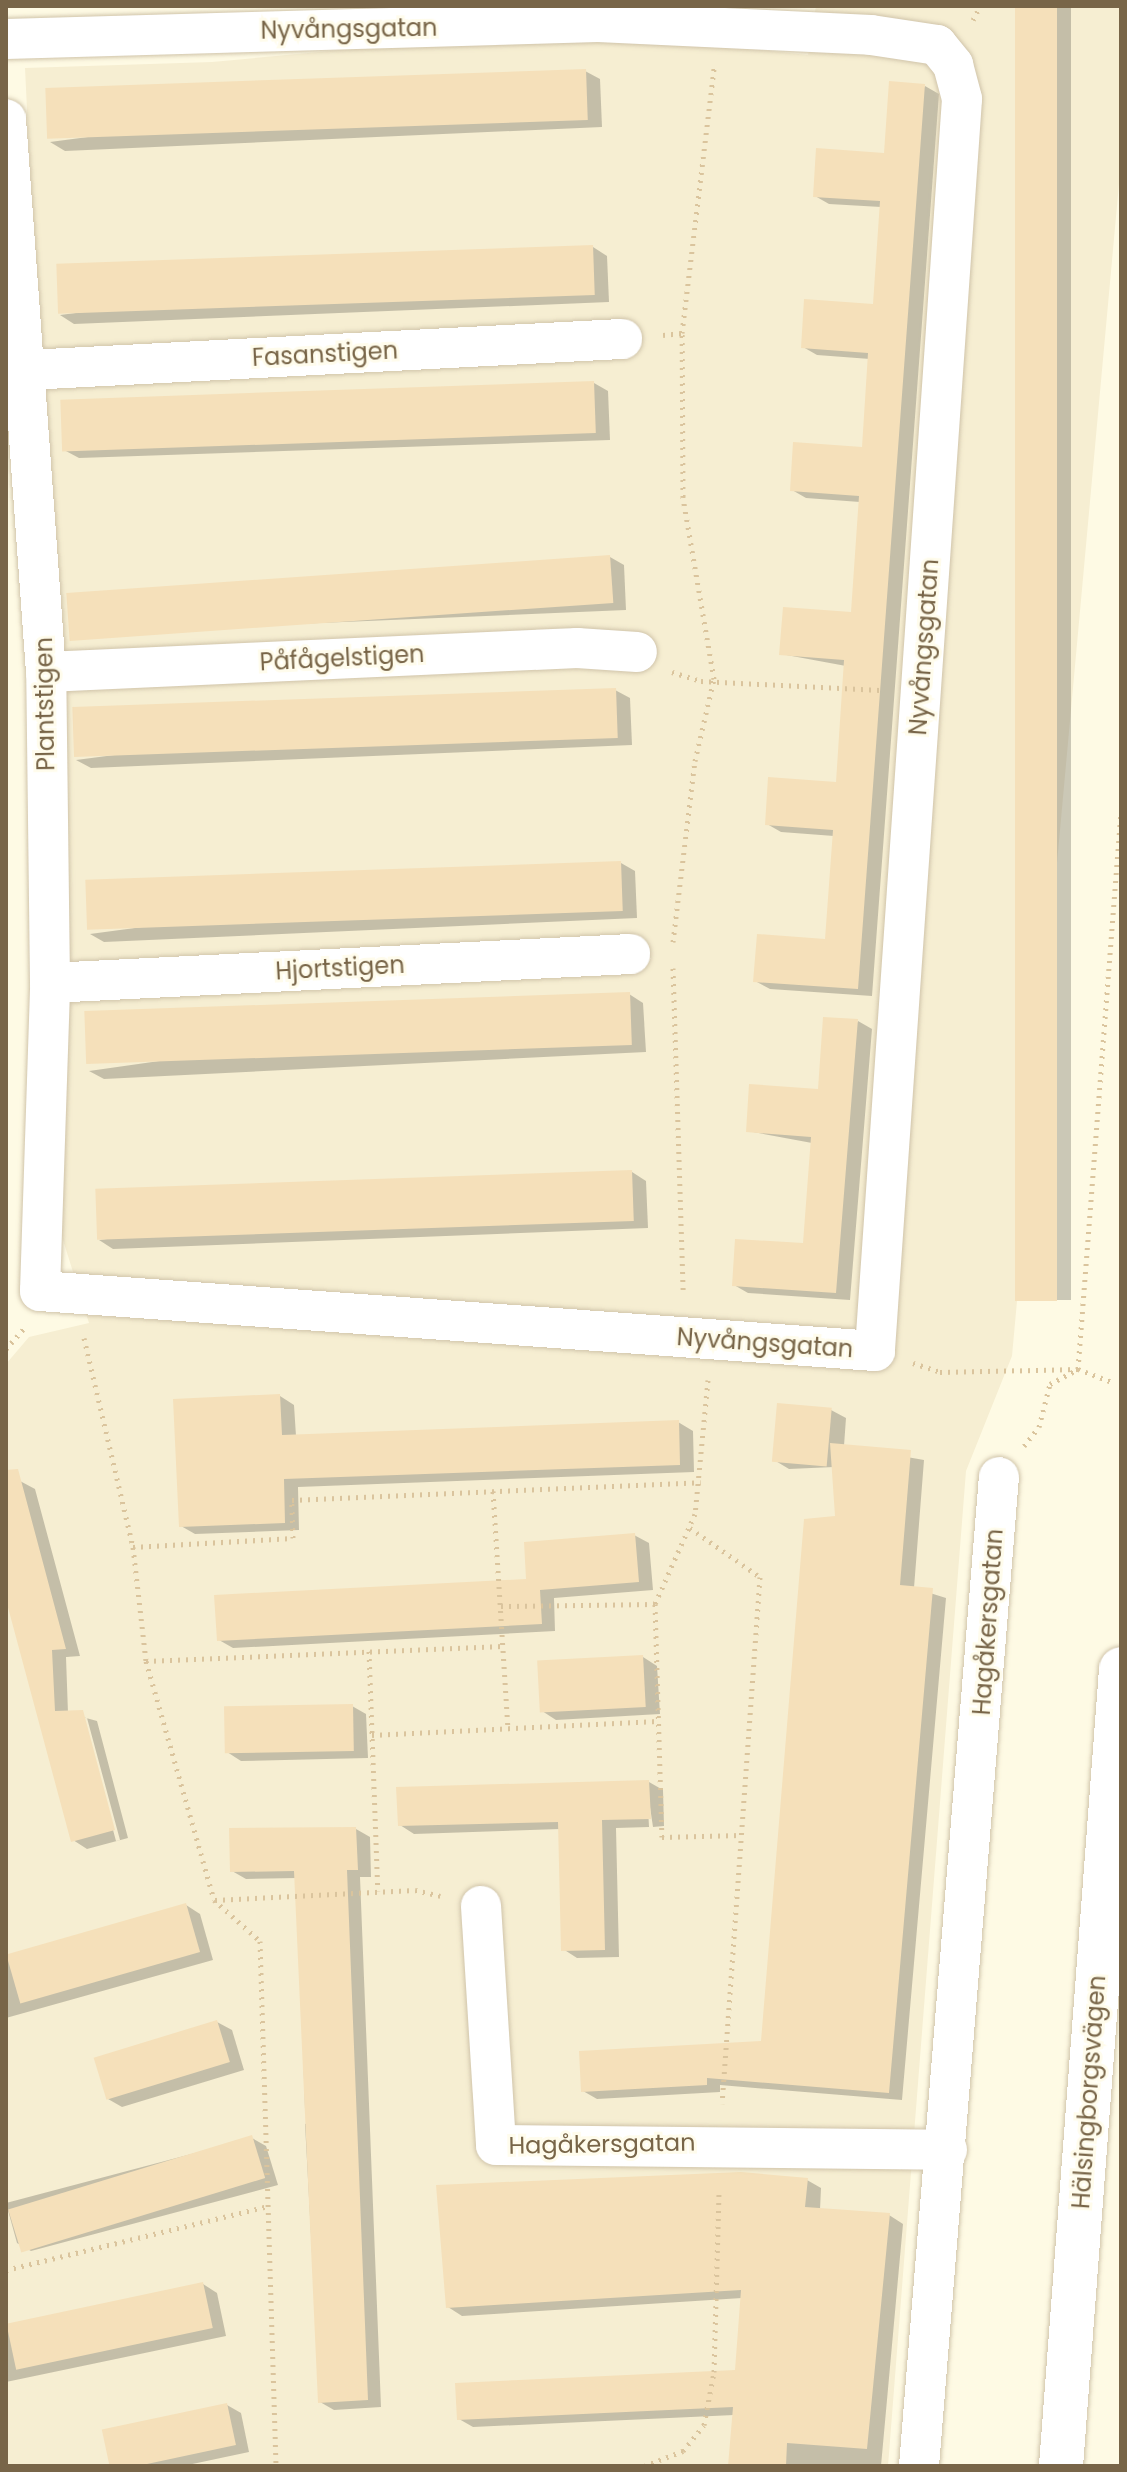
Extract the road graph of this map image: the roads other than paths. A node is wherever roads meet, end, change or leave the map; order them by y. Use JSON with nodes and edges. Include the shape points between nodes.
{"nodes":[{"id":1,"x":6,"y":39,"type":"edge"},
{"id":2,"x":6,"y":119,"type":"edge"},
{"id":3,"x":622,"y":339,"type":"dead end"},
{"id":4,"x":28,"y":370,"type":"junction"},
{"id":5,"x":637,"y":652,"type":"road end"},
{"id":6,"x":46,"y":672,"type":"junction"},
{"id":7,"x":630,"y":954,"type":"dead end"},
{"id":8,"x":50,"y":983,"type":"junction"},
{"id":9,"x":40,"y":1291,"type":"joint"},
{"id":10,"x":999,"y":1477,"type":"road end"},
{"id":11,"x":1121,"y":1669,"type":"edge"},
{"id":12,"x":481,"y":1906,"type":"road end"},
{"id":13,"x":947,"y":2150,"type":"junction"},
{"id":14,"x":919,"y":2466,"type":"edge"},
{"id":15,"x":1061,"y":2466,"type":"edge"}],
"edges":[{"from":1,"to":9,"type":"street","name":"Nyvångsgatan","via":[[598,22],[720,28],[937,45],[953,65],[962,99],[875,1351]]},
{"from":2,"to":4,"type":"street","name":"Plantstigen"},
{"from":3,"to":4,"type":"street","name":"Fasanstigen"},
{"from":4,"to":6,"type":"street","name":"Plantstigen"},
{"from":5,"to":6,"type":"street","name":"Påfågelstigen","via":[[577,648]]},
{"from":6,"to":8,"type":"street","name":"Plantstigen"},
{"from":7,"to":8,"type":"street","name":"Hjortstigen"},
{"from":8,"to":9,"type":"street","name":"Plantstigen"},
{"from":10,"to":13,"type":"street","name":"Hagåkersgatan"},
{"from":11,"to":15,"type":"main road","name":"Hälsingborgsvägen"},
{"from":12,"to":13,"type":"street","name":"Hagåkersgatan","via":[[496,2145],[720,2142]]},
{"from":13,"to":14,"type":"street","name":"Hagåkersgatan"}]}
